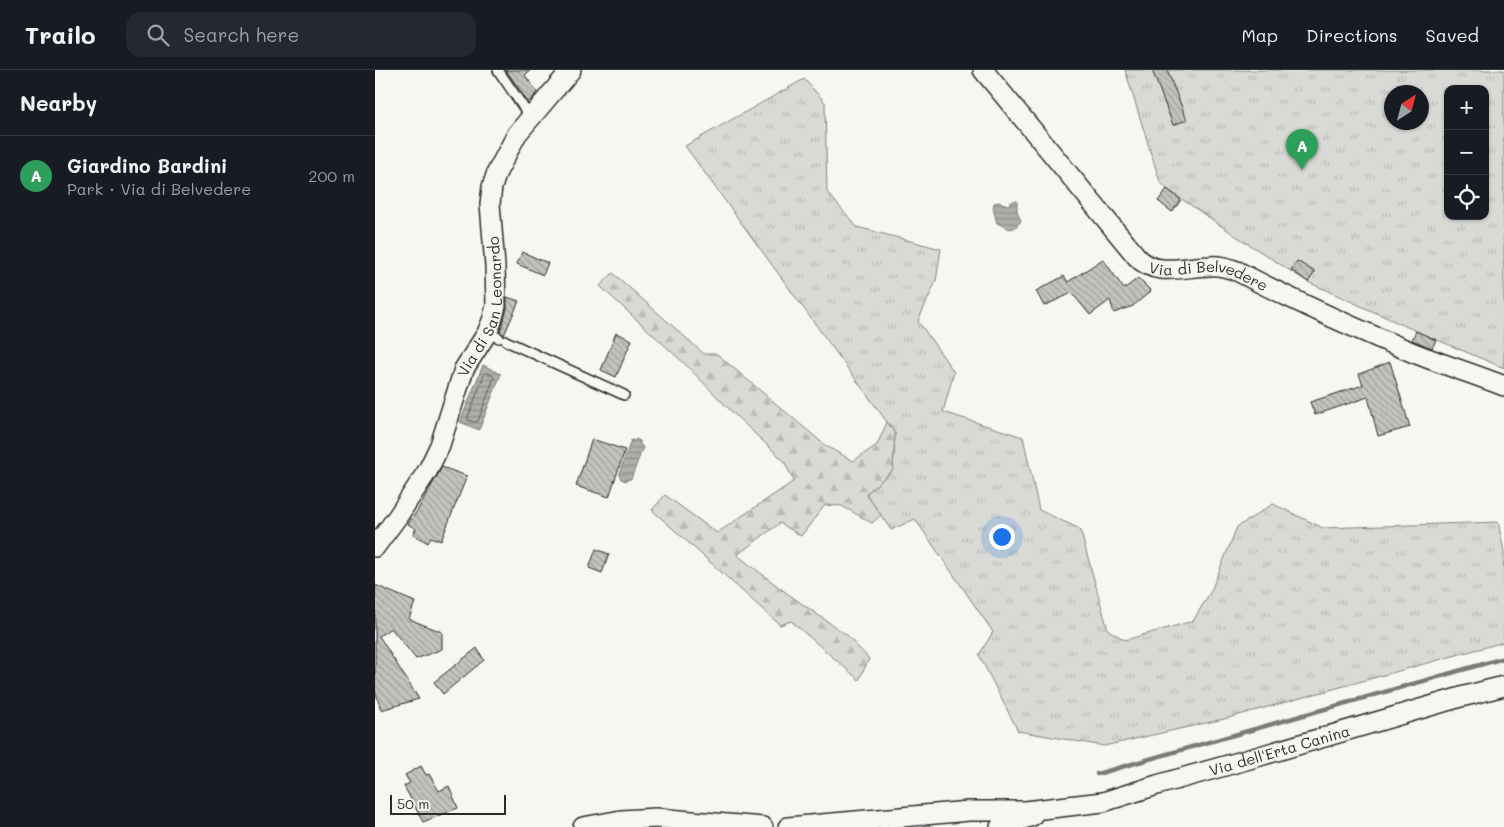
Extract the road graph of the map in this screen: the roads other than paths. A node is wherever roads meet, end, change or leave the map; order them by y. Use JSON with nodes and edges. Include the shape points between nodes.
{"nodes":[{"id":1,"x":498,"y":70,"type":"edge"},
{"id":2,"x":571,"y":70,"type":"edge"},
{"id":3,"x":983,"y":70,"type":"edge"},
{"id":4,"x":530,"y":117,"type":"junction"},
{"id":5,"x":497,"y":337,"type":"junction"},
{"id":6,"x":1504,"y":386,"type":"edge"},
{"id":7,"x":624,"y":395,"type":"dead end"},
{"id":8,"x":375,"y":547,"type":"edge"},
{"id":9,"x":1504,"y":686,"type":"edge"},
{"id":10,"x":1054,"y":808,"type":"junction"},
{"id":11,"x":583,"y":827,"type":"edge"},
{"id":12,"x":763,"y":827,"type":"edge"},
{"id":13,"x":788,"y":827,"type":"edge"},
{"id":14,"x":1000,"y":827,"type":"edge"}],
"edges":[{"from":1,"to":4,"type":"lane"},
{"from":2,"to":4,"type":"street","name":"Via di San Leonardo"},
{"from":3,"to":6,"type":"street","name":"Via di Belvedere","via":[[1148,266],[1163,270],[1224,266],[1355,328]]},
{"from":4,"to":5,"type":"street","name":"Via di San Leonardo","via":[[517,134],[492,187],[490,204]]},
{"from":5,"to":7,"type":"lane"},
{"from":5,"to":8,"type":"street","name":"Via di San Leonardo","via":[[464,369],[440,445],[428,470]]},
{"from":9,"to":10,"type":"street","name":"Via dell'Erta Canina","via":[[1103,802]]},
{"from":10,"to":13,"type":"street","name":"Via dell'Erta Canina","via":[[969,811]]},
{"from":10,"to":14,"type":"street","name":"Via dell'Erta Canina"},
{"from":11,"to":12,"type":"street","via":[[656,818]]}]}
